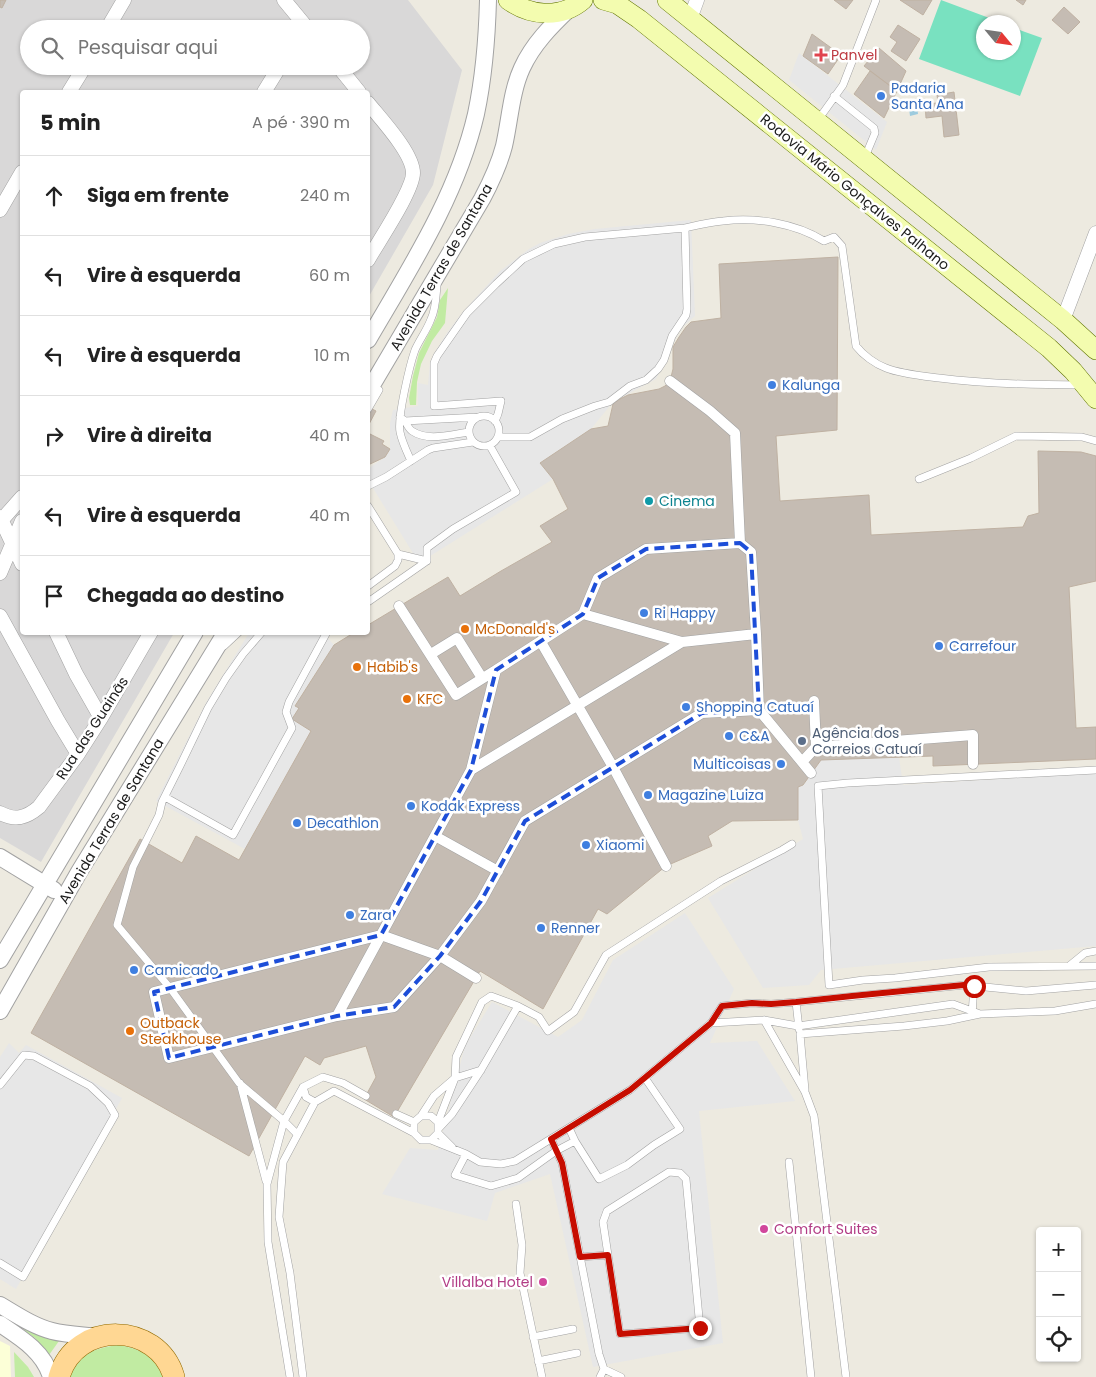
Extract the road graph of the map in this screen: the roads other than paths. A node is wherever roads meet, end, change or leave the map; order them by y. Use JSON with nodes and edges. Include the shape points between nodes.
{"nodes":[{"id":1,"x":124,"y":0,"type":"edge"},
{"id":2,"x":284,"y":0,"type":"edge"},
{"id":3,"x":488,"y":0,"type":"edge"},
{"id":4,"x":508,"y":0,"type":"edge"},
{"id":5,"x":602,"y":0,"type":"edge"},
{"id":6,"x":667,"y":0,"type":"edge"},
{"id":7,"x":697,"y":0,"type":"edge"},
{"id":8,"x":876,"y":0,"type":"edge"},
{"id":9,"x":576,"y":4,"type":"edge"},
{"id":10,"x":690,"y":19,"type":"junction"},
{"id":11,"x":112,"y":20,"type":"edge"},
{"id":12,"x":300,"y":20,"type":"edge"},
{"id":13,"x":79,"y":75,"type":"edge"},
{"id":14,"x":274,"y":75,"type":"edge"},
{"id":15,"x":345,"y":75,"type":"edge"},
{"id":16,"x":70,"y":90,"type":"edge"},
{"id":17,"x":265,"y":90,"type":"edge"},
{"id":18,"x":357,"y":90,"type":"edge"},
{"id":19,"x":834,"y":96,"type":"junction"},
{"id":20,"x":370,"y":106,"type":"edge"},
{"id":21,"x":817,"y":122,"type":"junction"},
{"id":22,"x":864,"y":160,"type":"junction"},
{"id":23,"x":20,"y":175,"type":"edge"},
{"id":24,"x":0,"y":210,"type":"edge"},
{"id":25,"x":685,"y":228,"type":"junction"},
{"id":26,"x":1096,"y":233,"type":"edge"},
{"id":27,"x":370,"y":256,"type":"edge"},
{"id":28,"x":438,"y":274,"type":"junction"},
{"id":29,"x":1063,"y":320,"type":"junction"},
{"id":30,"x":409,"y":323,"type":"junction"},
{"id":31,"x":370,"y":336,"type":"edge"},
{"id":32,"x":403,"y":349,"type":"dead end"},
{"id":33,"x":1096,"y":350,"type":"edge"},
{"id":34,"x":670,"y":381,"type":"dead end"},
{"id":35,"x":382,"y":383,"type":"dead end"},
{"id":36,"x":370,"y":389,"type":"edge"},
{"id":37,"x":1091,"y":392,"type":"edge"},
{"id":38,"x":370,"y":405,"type":"edge"},
{"id":39,"x":478,"y":418,"type":"junction"},
{"id":40,"x":403,"y":419,"type":"junction"},
{"id":41,"x":495,"y":420,"type":"junction"},
{"id":42,"x":469,"y":432,"type":"junction"},
{"id":43,"x":498,"y":437,"type":"junction"},
{"id":44,"x":1096,"y":441,"type":"edge"},
{"id":45,"x":473,"y":442,"type":"junction"},
{"id":46,"x":490,"y":446,"type":"junction"},
{"id":47,"x":411,"y":461,"type":"junction"},
{"id":48,"x":919,"y":479,"type":"dead end"},
{"id":49,"x":370,"y":485,"type":"edge"},
{"id":50,"x":20,"y":499,"type":"edge"},
{"id":51,"x":370,"y":509,"type":"edge"},
{"id":52,"x":0,"y":520,"type":"edge"},
{"id":53,"x":20,"y":526,"type":"edge"},
{"id":54,"x":740,"y":543,"type":"junction"},
{"id":55,"x":13,"y":545,"type":"junction"},
{"id":56,"x":398,"y":554,"type":"junction"},
{"id":57,"x":20,"y":560,"type":"edge"},
{"id":58,"x":428,"y":561,"type":"junction"},
{"id":59,"x":0,"y":573,"type":"edge"},
{"id":60,"x":370,"y":584,"type":"edge"},
{"id":61,"x":370,"y":601,"type":"edge"},
{"id":62,"x":399,"y":606,"type":"dead end"},
{"id":63,"x":583,"y":614,"type":"junction"},
{"id":64,"x":0,"y":616,"type":"edge"},
{"id":65,"x":756,"y":634,"type":"junction"},
{"id":66,"x":57,"y":635,"type":"edge"},
{"id":67,"x":149,"y":635,"type":"edge"},
{"id":68,"x":193,"y":635,"type":"edge"},
{"id":69,"x":224,"y":635,"type":"edge"},
{"id":70,"x":236,"y":635,"type":"edge"},
{"id":71,"x":259,"y":635,"type":"edge"},
{"id":72,"x":325,"y":635,"type":"edge"},
{"id":73,"x":541,"y":642,"type":"junction"},
{"id":74,"x":682,"y":642,"type":"junction"},
{"id":75,"x":431,"y":654,"type":"junction"},
{"id":76,"x":211,"y":658,"type":"junction"},
{"id":77,"x":496,"y":670,"type":"junction"},
{"id":78,"x":482,"y":678,"type":"junction"},
{"id":79,"x":814,"y":701,"type":"dead end"},
{"id":80,"x":577,"y":706,"type":"junction"},
{"id":81,"x":759,"y":710,"type":"junction"},
{"id":82,"x":101,"y":718,"type":"junction"},
{"id":83,"x":816,"y":747,"type":"junction"},
{"id":84,"x":78,"y":754,"type":"junction"},
{"id":85,"x":802,"y":762,"type":"junction"},
{"id":86,"x":973,"y":764,"type":"dead end"},
{"id":87,"x":613,"y":767,"type":"junction"},
{"id":88,"x":471,"y":770,"type":"junction"},
{"id":89,"x":1096,"y":770,"type":"edge"},
{"id":90,"x":811,"y":773,"type":"dead end"},
{"id":91,"x":165,"y":797,"type":"junction"},
{"id":92,"x":0,"y":812,"type":"edge"},
{"id":93,"x":435,"y":836,"type":"junction"},
{"id":94,"x":792,"y":844,"type":"dead end"},
{"id":95,"x":0,"y":857,"type":"edge"},
{"id":96,"x":666,"y":866,"type":"dead end"},
{"id":97,"x":498,"y":871,"type":"junction"},
{"id":98,"x":46,"y":885,"type":"junction"},
{"id":99,"x":65,"y":897,"type":"junction"},
{"id":100,"x":381,"y":934,"type":"junction"},
{"id":101,"x":1096,"y":951,"type":"edge"},
{"id":102,"x":440,"y":956,"type":"junction"},
{"id":103,"x":0,"y":960,"type":"edge"},
{"id":104,"x":1069,"y":966,"type":"junction"},
{"id":105,"x":1096,"y":966,"type":"edge"},
{"id":106,"x":476,"y":978,"type":"dead end"},
{"id":107,"x":1096,"y":985,"type":"edge"},
{"id":108,"x":974,"y":986,"type":"junction"},
{"id":109,"x":170,"y":988,"type":"junction"},
{"id":110,"x":796,"y":1002,"type":"junction"},
{"id":111,"x":1096,"y":1004,"type":"edge"},
{"id":112,"x":518,"y":1006,"type":"junction"},
{"id":113,"x":0,"y":1011,"type":"edge"},
{"id":114,"x":975,"y":1014,"type":"junction"},
{"id":115,"x":337,"y":1016,"type":"junction"},
{"id":116,"x":764,"y":1020,"type":"junction"},
{"id":117,"x":711,"y":1023,"type":"junction"},
{"id":118,"x":798,"y":1026,"type":"junction"},
{"id":119,"x":800,"y":1034,"type":"junction"},
{"id":120,"x":213,"y":1047,"type":"junction"},
{"id":121,"x":481,"y":1070,"type":"junction"},
{"id":122,"x":455,"y":1078,"type":"junction"},
{"id":123,"x":645,"y":1078,"type":"junction"},
{"id":124,"x":240,"y":1083,"type":"junction"},
{"id":125,"x":0,"y":1084,"type":"edge"},
{"id":126,"x":303,"y":1087,"type":"junction"},
{"id":127,"x":805,"y":1092,"type":"junction"},
{"id":128,"x":366,"y":1096,"type":"dead end"},
{"id":129,"x":315,"y":1102,"type":"junction"},
{"id":130,"x":396,"y":1114,"type":"dead end"},
{"id":131,"x":421,"y":1116,"type":"junction"},
{"id":132,"x":284,"y":1121,"type":"junction"},
{"id":133,"x":414,"y":1122,"type":"junction"},
{"id":134,"x":438,"y":1128,"type":"junction"},
{"id":135,"x":569,"y":1128,"type":"junction"},
{"id":136,"x":414,"y":1133,"type":"junction"},
{"id":137,"x":297,"y":1134,"type":"junction"},
{"id":138,"x":551,"y":1139,"type":"junction"},
{"id":139,"x":431,"y":1140,"type":"junction"},
{"id":140,"x":575,"y":1141,"type":"junction"},
{"id":141,"x":454,"y":1149,"type":"junction"},
{"id":142,"x":556,"y":1151,"type":"junction"},
{"id":143,"x":466,"y":1154,"type":"junction"},
{"id":144,"x":789,"y":1162,"type":"dead end"},
{"id":145,"x":267,"y":1184,"type":"junction"},
{"id":146,"x":516,"y":1204,"type":"dead end"},
{"id":147,"x":608,"y":1255,"type":"junction"},
{"id":148,"x":580,"y":1257,"type":"junction"},
{"id":149,"x":0,"y":1263,"type":"edge"},
{"id":150,"x":0,"y":1304,"type":"edge"},
{"id":151,"x":0,"y":1324,"type":"edge"},
{"id":152,"x":573,"y":1328,"type":"dead end"},
{"id":153,"x":99,"y":1337,"type":"junction"},
{"id":154,"x":533,"y":1337,"type":"junction"},
{"id":155,"x":578,"y":1353,"type":"dead end"},
{"id":156,"x":538,"y":1361,"type":"junction"},
{"id":157,"x":604,"y":1369,"type":"junction"},
{"id":158,"x":175,"y":1376,"type":"edge"},
{"id":159,"x":51,"y":1377,"type":"edge"},
{"id":160,"x":59,"y":1377,"type":"edge"},
{"id":161,"x":290,"y":1377,"type":"edge"},
{"id":162,"x":303,"y":1377,"type":"edge"},
{"id":163,"x":542,"y":1377,"type":"edge"},
{"id":164,"x":600,"y":1377,"type":"edge"},
{"id":165,"x":621,"y":1377,"type":"edge"},
{"id":166,"x":811,"y":1377,"type":"edge"},
{"id":167,"x":846,"y":1377,"type":"edge"}],
"edges":[{"from":1,"to":11,"type":"street"},
{"from":2,"to":12,"type":"street"},
{"from":3,"to":31,"type":"street","name":"Avenida Terras de Santana","via":[[480,92],[463,156],[432,228]]},
{"from":4,"to":9,"type":"main road","via":[[537,13],[559,12]]},
{"from":5,"to":37,"type":"main road","name":"Rodovia Mário Gonçalves Palhano","via":[[622,7],[646,24],[1049,348]]},
{"from":6,"to":10,"type":"main road"},
{"from":7,"to":10,"type":"street"},
{"from":8,"to":19,"type":"lane","via":[[843,85]]},
{"from":9,"to":28,"type":"street","name":"Avenida Terras de Santana","via":[[548,29],[522,69],[504,146],[492,180]]},
{"from":10,"to":21,"type":"main road"},
{"from":13,"to":16,"type":"street"},
{"from":14,"to":17,"type":"street"},
{"from":15,"to":18,"type":"street"},
{"from":19,"to":21,"type":"lane"},
{"from":19,"to":22,"type":"lane","via":[[874,128]]},
{"from":20,"to":27,"type":"street","via":[[403,148],[413,172],[409,188]]},
{"from":21,"to":22,"type":"main road"},
{"from":22,"to":29,"type":"main road"},
{"from":23,"to":24,"type":"street"},
{"from":25,"to":37,"type":"lane","via":[[724,220],[746,220],[786,225],[824,241],[834,236],[842,246],[856,346],[886,368],[957,380]]},
{"from":25,"to":41,"type":"lane","via":[[586,237],[554,244],[523,259],[467,313],[434,363],[434,406],[501,401]]},
{"from":25,"to":43,"type":"lane","via":[[686,315],[653,375],[630,386],[609,402],[562,419],[530,437]]},
{"from":26,"to":29,"type":"street"},
{"from":28,"to":30,"type":"street","name":"Avenida Terras de Santana"},
{"from":28,"to":40,"type":"lane","via":[[432,318],[409,368]]},
{"from":29,"to":33,"type":"main road"},
{"from":30,"to":32,"type":"lane"},
{"from":30,"to":36,"type":"street","name":"Avenida Terras de Santana"},
{"from":34,"to":54,"type":"street","via":[[735,433]]},
{"from":35,"to":38,"type":"lane"},
{"from":39,"to":40,"type":"lane"},
{"from":39,"to":41,"type":"lane","via":[[487,416]]},
{"from":39,"to":42,"type":"lane","via":[[471,423]]},
{"from":40,"to":42,"type":"lane","via":[[410,430],[420,435],[433,437]]},
{"from":40,"to":47,"type":"lane","via":[[399,431]]},
{"from":41,"to":43,"type":"lane","via":[[499,428]]},
{"from":42,"to":45,"type":"lane"},
{"from":43,"to":46,"type":"lane"},
{"from":44,"to":48,"type":"lane","via":[[1082,437],[1016,436]]},
{"from":45,"to":46,"type":"lane","via":[[479,446]]},
{"from":45,"to":47,"type":"lane","via":[[433,448]]},
{"from":46,"to":58,"type":"lane","via":[[516,492],[452,529],[427,548]]},
{"from":47,"to":49,"type":"lane"},
{"from":50,"to":52,"type":"street"},
{"from":51,"to":56,"type":"lane"},
{"from":52,"to":55,"type":"street"},
{"from":53,"to":55,"type":"street"},
{"from":54,"to":63,"type":"street","via":[[646,549],[598,578]]},
{"from":54,"to":65,"type":"street","via":[[751,552]]},
{"from":55,"to":57,"type":"street"},
{"from":55,"to":59,"type":"street"},
{"from":56,"to":58,"type":"lane"},
{"from":56,"to":60,"type":"lane","via":[[394,566]]},
{"from":58,"to":61,"type":"lane"},
{"from":62,"to":75,"type":"street"},
{"from":63,"to":73,"type":"street"},
{"from":63,"to":74,"type":"street"},
{"from":64,"to":84,"type":"street"},
{"from":65,"to":74,"type":"street"},
{"from":65,"to":81,"type":"street"},
{"from":66,"to":82,"type":"street"},
{"from":67,"to":82,"type":"street","name":"Rua das Guainãs"},
{"from":68,"to":98,"type":"street","name":"Avenida Terras de Santana"},
{"from":69,"to":76,"type":"street","name":"Avenida Terras de Santana"},
{"from":70,"to":76,"type":"lane"},
{"from":71,"to":91,"type":"lane","via":[[226,678],[208,708]]},
{"from":72,"to":91,"type":"lane","via":[[289,702],[286,712],[292,728],[233,835]]},
{"from":73,"to":77,"type":"street"},
{"from":73,"to":80,"type":"street"},
{"from":74,"to":80,"type":"street"},
{"from":75,"to":78,"type":"street","via":[[457,638]]},
{"from":75,"to":78,"type":"street","via":[[456,695]]},
{"from":76,"to":99,"type":"street","name":"Avenida Terras de Santana"},
{"from":77,"to":78,"type":"street"},
{"from":77,"to":88,"type":"street"},
{"from":79,"to":83,"type":"street"},
{"from":80,"to":87,"type":"street"},
{"from":80,"to":88,"type":"street"},
{"from":81,"to":85,"type":"street"},
{"from":81,"to":87,"type":"street","via":[[702,713]]},
{"from":82,"to":84,"type":"street","name":"Rua das Guainãs"},
{"from":83,"to":85,"type":"street"},
{"from":83,"to":86,"type":"street","via":[[974,734]]},
{"from":84,"to":92,"type":"street","name":"Rua das Guainãs","via":[[32,813],[8,817]]},
{"from":85,"to":90,"type":"street"},
{"from":87,"to":96,"type":"street"},
{"from":87,"to":97,"type":"street","via":[[525,821]]},
{"from":88,"to":93,"type":"street"},
{"from":89,"to":104,"type":"lane","via":[[818,786],[829,985],[989,967]]},
{"from":91,"to":109,"type":"lane","via":[[133,867],[117,925]]},
{"from":93,"to":97,"type":"street"},
{"from":93,"to":100,"type":"street"},
{"from":94,"to":112,"type":"lane","via":[[721,881],[606,955],[574,1012],[548,1031],[539,1017]]},
{"from":95,"to":98,"type":"street"},
{"from":97,"to":102,"type":"street","via":[[482,901]]},
{"from":98,"to":99,"type":"street"},
{"from":98,"to":103,"type":"street","name":"Avenida Terras de Santana"},
{"from":99,"to":113,"type":"street","name":"Avenida Terras de Santana"},
{"from":100,"to":102,"type":"street"},
{"from":100,"to":109,"type":"street"},
{"from":100,"to":115,"type":"street"},
{"from":101,"to":104,"type":"lane","via":[[1085,953]]},
{"from":102,"to":106,"type":"street"},
{"from":102,"to":115,"type":"street","via":[[394,1007]]},
{"from":104,"to":105,"type":"lane"},
{"from":107,"to":108,"type":"lane","via":[[1026,991]]},
{"from":108,"to":110,"type":"lane"},
{"from":108,"to":114,"type":"lane"},
{"from":109,"to":120,"type":"lane"},
{"from":109,"to":120,"type":"street","via":[[154,992],[170,1058]]},
{"from":110,"to":117,"type":"lane","via":[[722,1006]]},
{"from":110,"to":118,"type":"lane"},
{"from":111,"to":114,"type":"lane","via":[[1055,1011]]},
{"from":112,"to":121,"type":"lane"},
{"from":112,"to":122,"type":"lane","via":[[491,996],[482,1002],[456,1057]]},
{"from":114,"to":118,"type":"lane","via":[[953,1004]]},
{"from":114,"to":119,"type":"lane","via":[[913,1025]]},
{"from":115,"to":120,"type":"street"},
{"from":116,"to":117,"type":"lane"},
{"from":116,"to":118,"type":"lane"},
{"from":116,"to":127,"type":"lane"},
{"from":117,"to":123,"type":"lane"},
{"from":118,"to":119,"type":"lane"},
{"from":119,"to":127,"type":"lane"},
{"from":120,"to":124,"type":"lane"},
{"from":121,"to":122,"type":"lane"},
{"from":121,"to":134,"type":"lane","via":[[452,1114]]},
{"from":122,"to":131,"type":"lane","via":[[434,1096]]},
{"from":122,"to":134,"type":"lane"},
{"from":123,"to":135,"type":"lane"},
{"from":123,"to":140,"type":"lane","via":[[680,1129],[600,1179]]},
{"from":124,"to":132,"type":"lane"},
{"from":124,"to":145,"type":"lane"},
{"from":125,"to":149,"type":"lane","via":[[24,1055],[34,1056],[90,1086],[108,1103],[115,1115],[23,1277]]},
{"from":126,"to":128,"type":"lane","via":[[324,1077]]},
{"from":126,"to":129,"type":"lane","via":[[306,1097]]},
{"from":126,"to":132,"type":"lane"},
{"from":127,"to":167,"type":"lane","via":[[814,1116]]},
{"from":129,"to":136,"type":"lane","via":[[334,1091]]},
{"from":129,"to":137,"type":"lane"},
{"from":130,"to":133,"type":"lane"},
{"from":131,"to":133,"type":"lane"},
{"from":131,"to":134,"type":"lane","via":[[431,1116]]},
{"from":132,"to":137,"type":"lane"},
{"from":132,"to":145,"type":"lane"},
{"from":133,"to":136,"type":"lane"},
{"from":134,"to":139,"type":"lane"},
{"from":134,"to":141,"type":"lane"},
{"from":135,"to":138,"type":"lane"},
{"from":135,"to":140,"type":"lane"},
{"from":136,"to":139,"type":"lane","via":[[421,1140]]},
{"from":137,"to":162,"type":"lane","via":[[283,1162],[279,1217],[290,1273]]},
{"from":138,"to":142,"type":"lane"},
{"from":138,"to":143,"type":"lane","via":[[515,1160],[501,1164],[480,1162]]},
{"from":139,"to":141,"type":"lane"},
{"from":140,"to":142,"type":"lane"},
{"from":141,"to":143,"type":"lane"},
{"from":142,"to":143,"type":"lane","via":[[518,1178],[491,1186],[455,1175]]},
{"from":142,"to":148,"type":"lane","via":[[562,1163]]},
{"from":144,"to":166,"type":"lane"},
{"from":145,"to":161,"type":"lane","via":[[268,1242]]},
{"from":146,"to":154,"type":"lane","via":[[522,1245],[520,1273]]},
{"from":147,"to":147,"type":"lane","via":[[602,1222],[607,1211],[669,1172],[680,1172],[686,1179],[700,1328],[620,1334]]},
{"from":147,"to":148,"type":"lane"},
{"from":148,"to":157,"type":"lane"},
{"from":150,"to":153,"type":"street","via":[[42,1328]]},
{"from":151,"to":159,"type":"street","via":[[34,1349]]},
{"from":152,"to":154,"type":"lane"},
{"from":153,"to":158,"type":"main road","via":[[117,1334],[147,1342],[164,1357]]},
{"from":153,"to":160,"type":"main road","via":[[86,1342],[69,1356]]},
{"from":154,"to":156,"type":"lane"},
{"from":155,"to":156,"type":"lane"},
{"from":156,"to":163,"type":"lane"},
{"from":157,"to":164,"type":"lane"},
{"from":157,"to":165,"type":"lane"}]}
